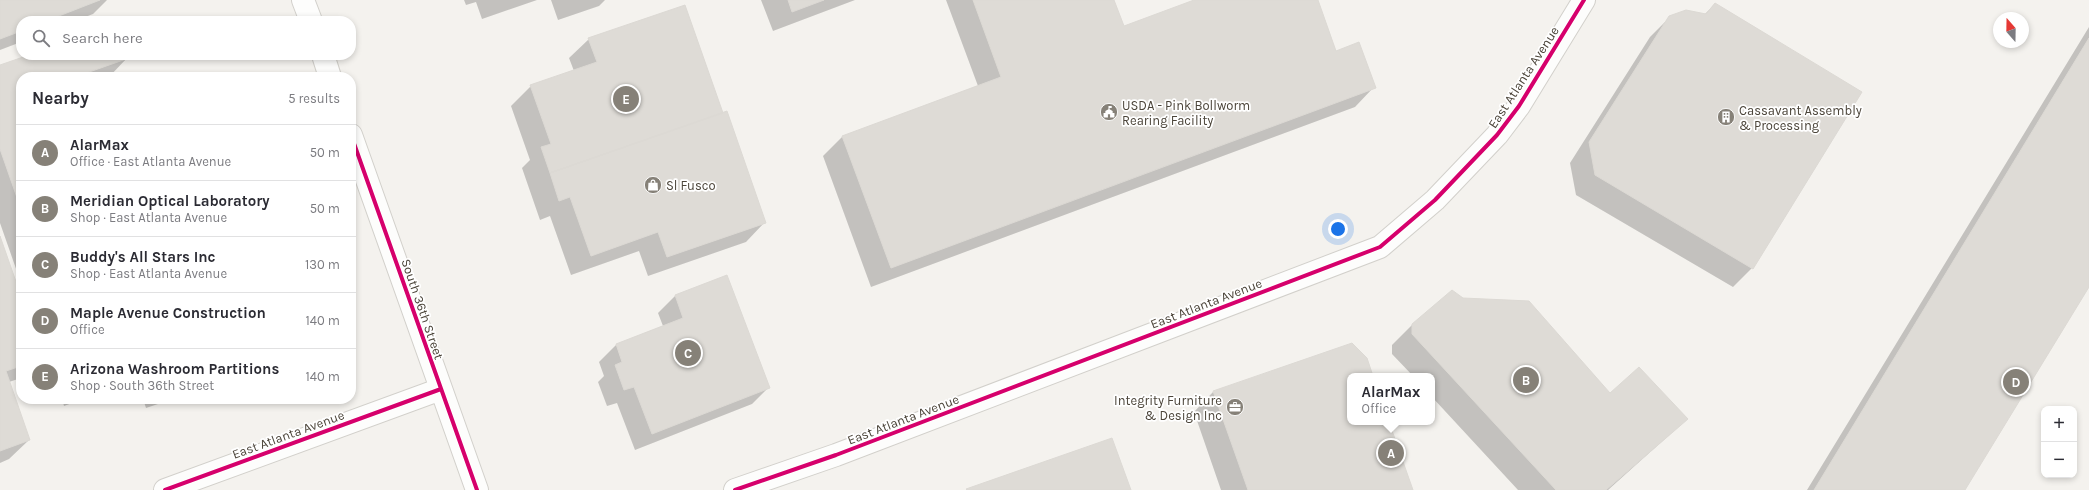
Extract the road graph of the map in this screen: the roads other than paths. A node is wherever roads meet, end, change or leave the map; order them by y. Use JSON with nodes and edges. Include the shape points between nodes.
{"nodes":[{"id":1,"x":303,"y":0,"type":"edge"},
{"id":2,"x":1584,"y":0,"type":"edge"},
{"id":3,"x":309,"y":16,"type":"edge"},
{"id":4,"x":325,"y":60,"type":"edge"},
{"id":5,"x":328,"y":72,"type":"edge"},
{"id":6,"x":356,"y":149,"type":"edge"},
{"id":7,"x":441,"y":389,"type":"junction"},
{"id":8,"x":165,"y":490,"type":"edge"},
{"id":9,"x":477,"y":490,"type":"edge"},
{"id":10,"x":735,"y":490,"type":"edge"}],
"edges":[{"from":1,"to":3,"type":"street"},
{"from":2,"to":10,"type":"street","name":"East Atlanta Avenue","via":[[1519,106],[1497,135],[1436,200],[1380,247],[836,455]]},
{"from":4,"to":5,"type":"street"},
{"from":6,"to":7,"type":"street","name":"South 36th Street"},
{"from":7,"to":8,"type":"street","name":"East Atlanta Avenue"},
{"from":7,"to":9,"type":"street","name":"South 36th Street"}]}
